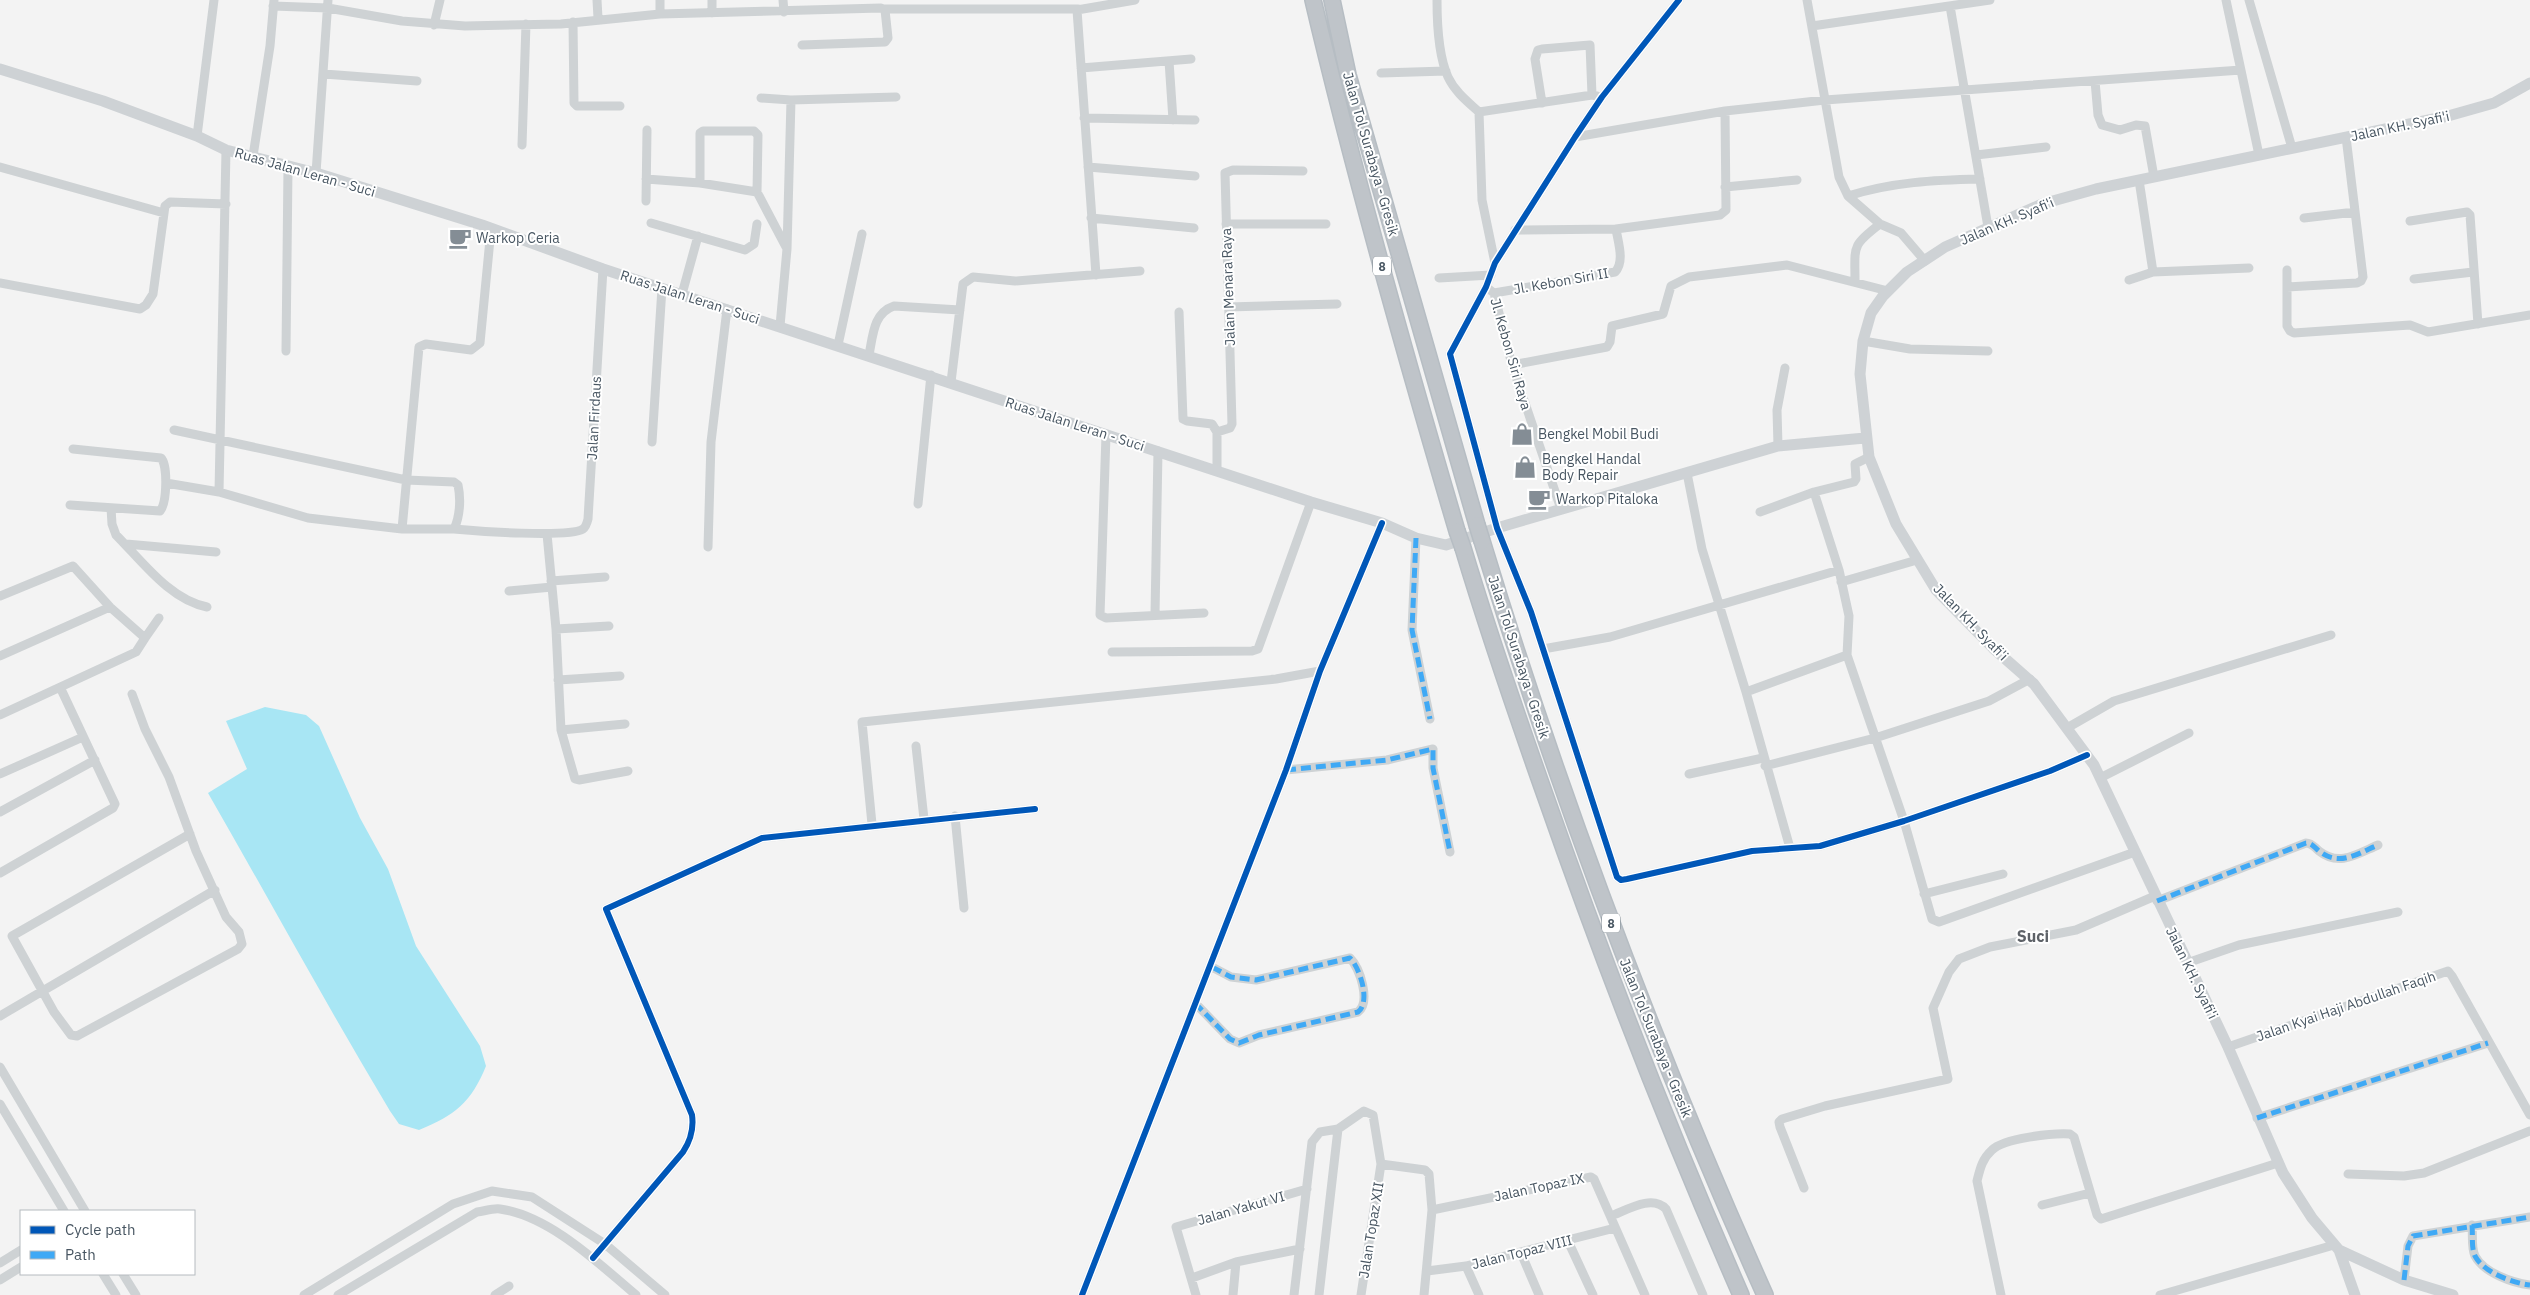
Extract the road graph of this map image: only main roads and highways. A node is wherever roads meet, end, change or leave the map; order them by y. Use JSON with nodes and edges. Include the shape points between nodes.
{"nodes":[{"id":1,"x":1313,"y":0,"type":"edge"},
{"id":2,"x":1332,"y":0,"type":"edge"},
{"id":3,"x":0,"y":69,"type":"edge"},
{"id":4,"x":2530,"y":84,"type":"edge"},
{"id":5,"x":1865,"y":438,"type":"junction"},
{"id":6,"x":2336,"y":1248,"type":"junction"},
{"id":7,"x":1741,"y":1295,"type":"edge"},
{"id":8,"x":1765,"y":1295,"type":"edge"},
{"id":9,"x":2355,"y":1295,"type":"edge"},
{"id":10,"x":2453,"y":1295,"type":"edge"}],
"edges":[{"from":1,"to":7,"type":"highway","name":"Jalan Tol Surabaya - Gresik","number":"8","bridge":true,"via":[[1408,370],[1496,657],[1604,961]]},
{"from":2,"to":8,"type":"highway","name":"Jalan Tol Surabaya - Gresik","number":"8","bridge":true,"via":[[1348,75],[1477,525],[1542,728],[1646,1016],[1714,1183]]},
{"from":3,"to":5,"type":"main road","name":"Ruas Jalan Leran - Suci","via":[[103,101],[226,150],[316,173],[492,229],[603,269],[1382,523],[1416,538],[1446,545],[1778,446]]},
{"from":4,"to":5,"type":"main road","name":"Jalan KH. Syafi'i","via":[[2494,103],[2448,116],[2139,180],[2042,204],[1945,248],[1907,272],[1871,313],[1863,340],[1860,374]]},
{"from":5,"to":6,"type":"main road","name":"Jalan KH. Syafi'i","via":[[1869,457],[1896,524],[1936,590],[2030,679],[2087,755],[2228,1047],[2278,1163],[2312,1218]]},
{"from":6,"to":9,"type":"main road","name":"Jalan KH. Syafi'i"},
{"from":6,"to":10,"type":"main road","via":[[2404,1280]]}]}
